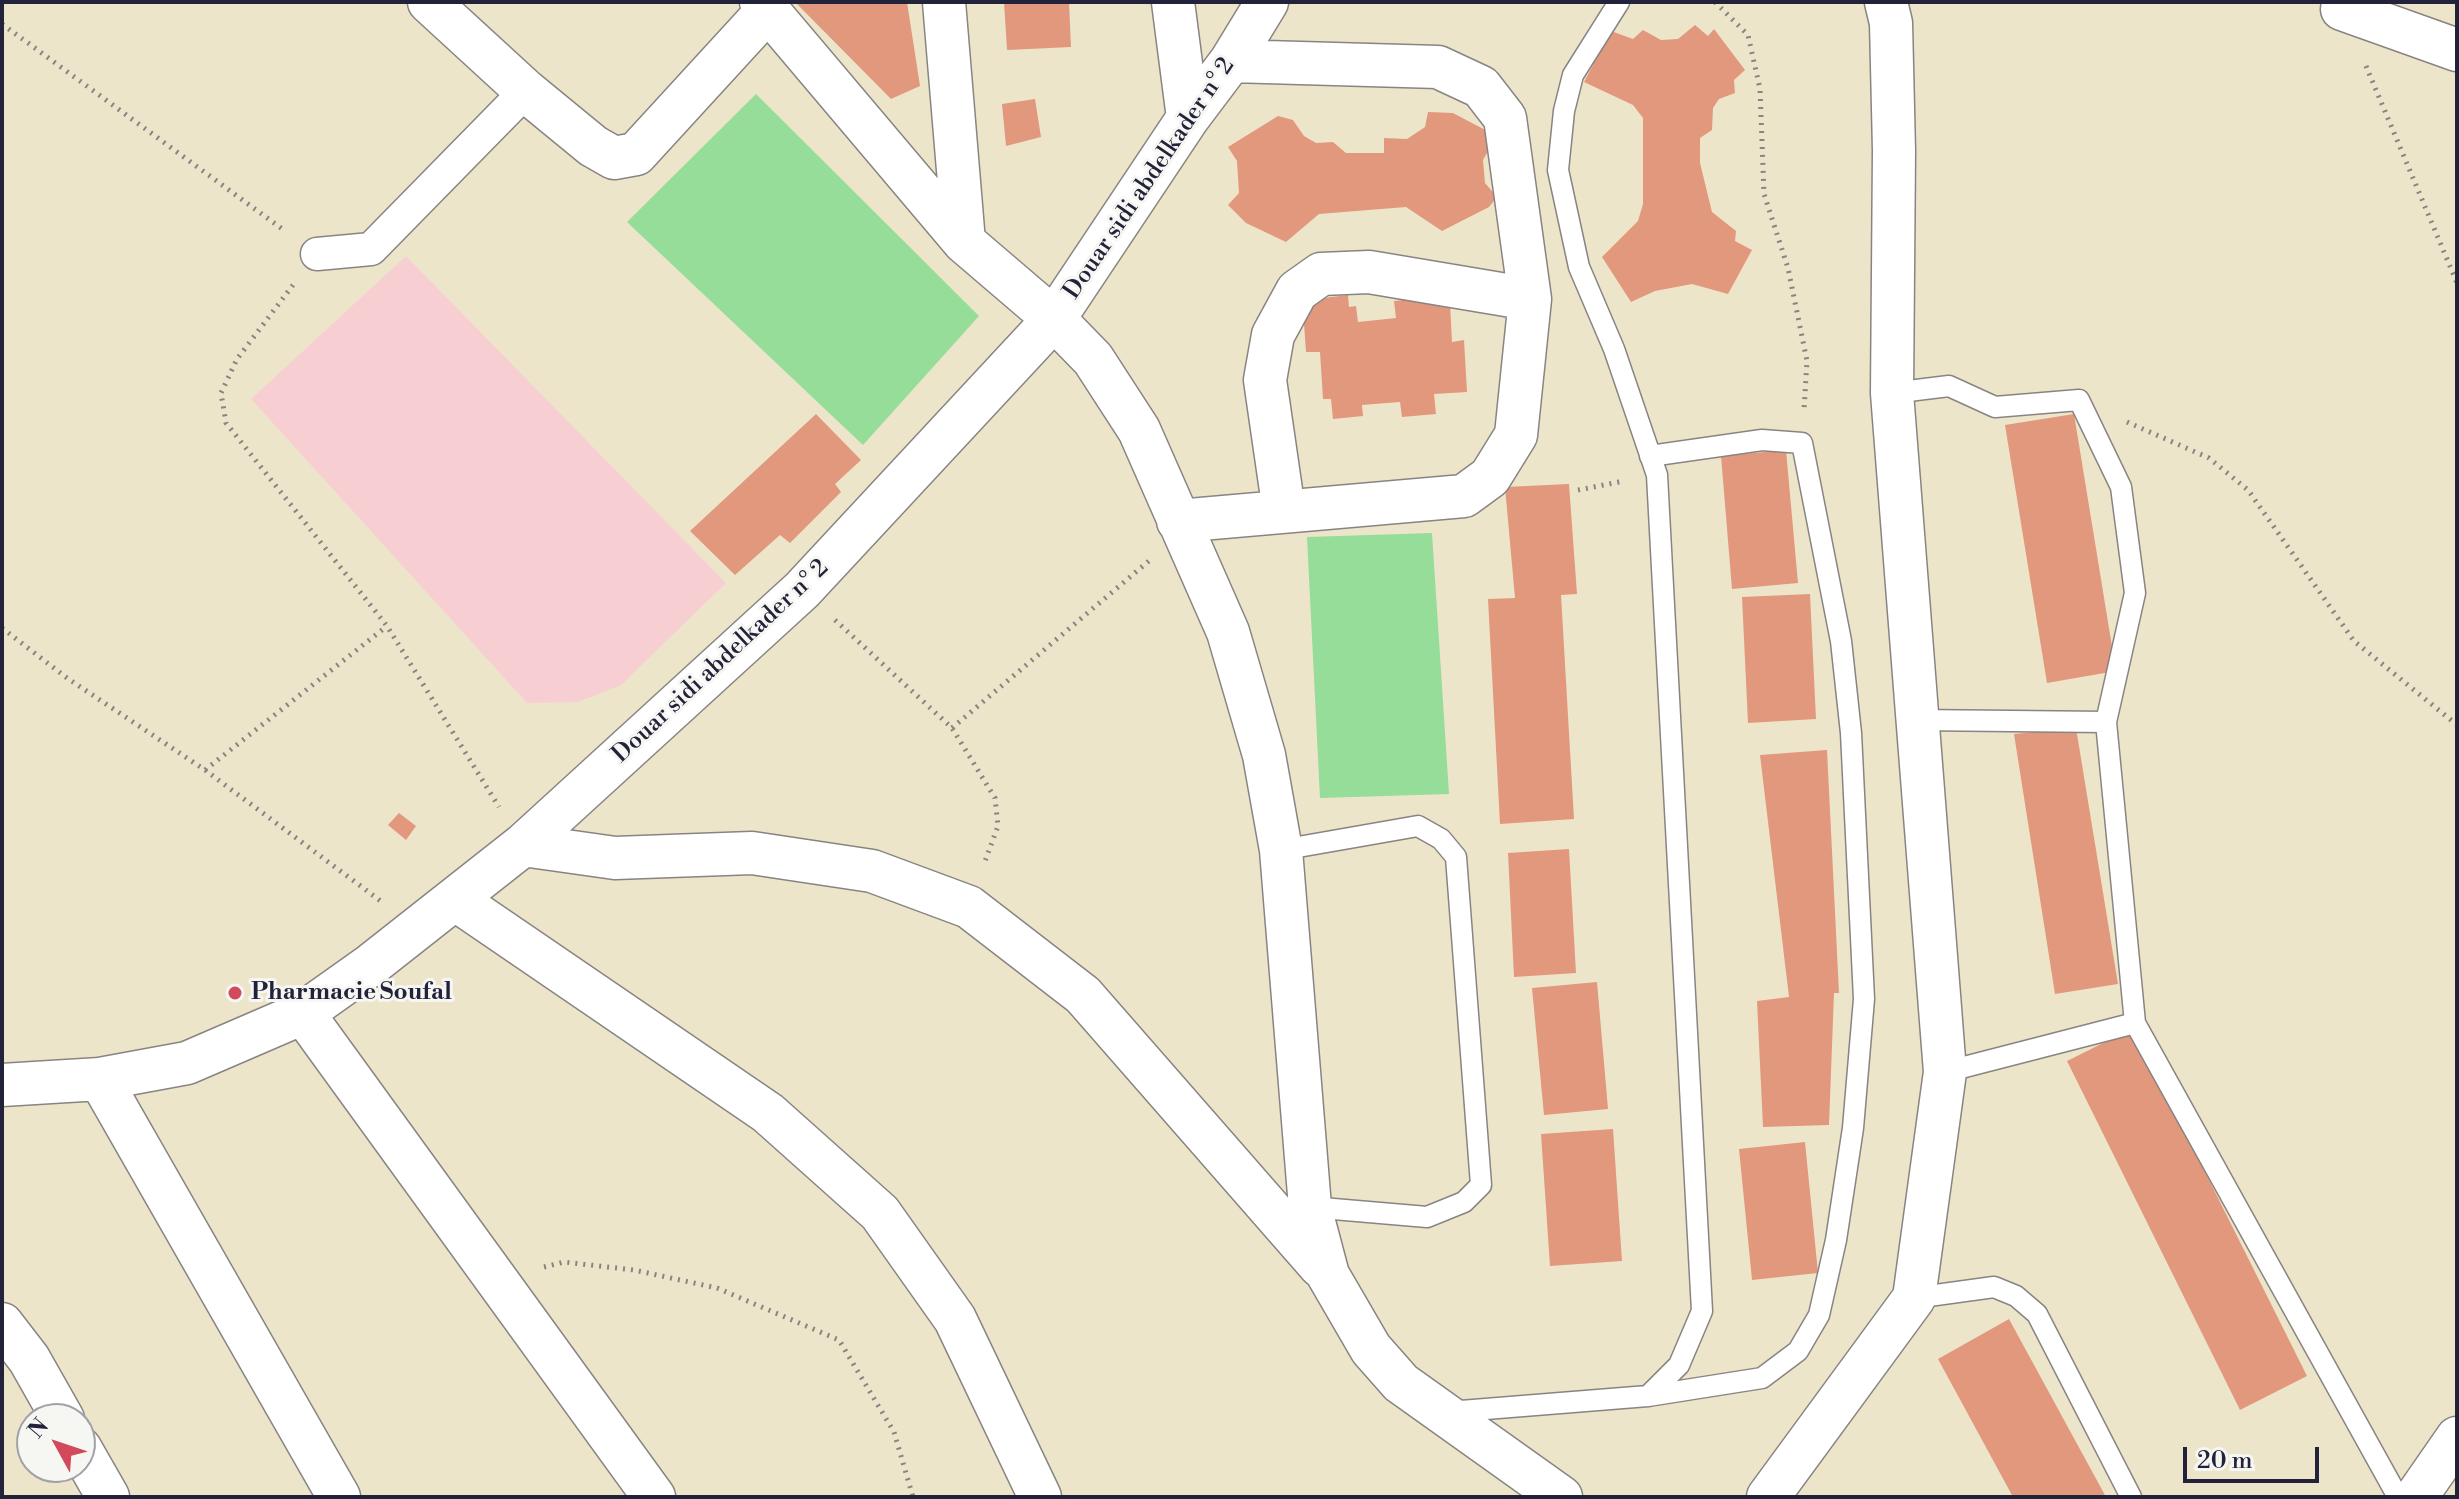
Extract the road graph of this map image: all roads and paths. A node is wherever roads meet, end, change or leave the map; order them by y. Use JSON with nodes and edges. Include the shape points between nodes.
{"nodes":[{"id":1,"x":429,"y":2,"type":"edge"},
{"id":2,"x":944,"y":2,"type":"edge"},
{"id":3,"x":1173,"y":2,"type":"edge"},
{"id":4,"x":1267,"y":2,"type":"edge"},
{"id":5,"x":1619,"y":2,"type":"edge"},
{"id":6,"x":1715,"y":2,"type":"edge"},
{"id":7,"x":1886,"y":2,"type":"edge"},
{"id":8,"x":764,"y":6,"type":"edge"},
{"id":9,"x":2342,"y":9,"type":"joint"},
{"id":10,"x":2,"y":24,"type":"edge"},
{"id":11,"x":2457,"y":50,"type":"edge"},
{"id":12,"x":1231,"y":61,"type":"junction"},
{"id":13,"x":526,"y":91,"type":"junction"},
{"id":14,"x":1188,"y":118,"type":"junction"},
{"id":15,"x":964,"y":242,"type":"junction"},
{"id":16,"x":317,"y":254,"type":"junction"},
{"id":17,"x":2457,"y":283,"type":"edge"},
{"id":18,"x":1530,"y":299,"type":"junction"},
{"id":19,"x":1054,"y":319,"type":"junction"},
{"id":20,"x":1892,"y":393,"type":"junction"},
{"id":21,"x":2079,"y":400,"type":"junction"},
{"id":22,"x":1802,"y":443,"type":"junction"},
{"id":23,"x":1653,"y":466,"type":"junction"},
{"id":24,"x":1578,"y":490,"type":"dead end"},
{"id":25,"x":1284,"y":511,"type":"junction"},
{"id":26,"x":1168,"y":537,"type":"junction"},
{"id":27,"x":802,"y":590,"type":"junction"},
{"id":28,"x":387,"y":626,"type":"junction"},
{"id":29,"x":2,"y":628,"type":"edge"},
{"id":30,"x":1915,"y":720,"type":"junction"},
{"id":31,"x":2106,"y":722,"type":"junction"},
{"id":32,"x":2457,"y":725,"type":"edge"},
{"id":33,"x":952,"y":728,"type":"junction"},
{"id":34,"x":205,"y":770,"type":"junction"},
{"id":35,"x":523,"y":845,"type":"junction"},
{"id":36,"x":1281,"y":850,"type":"junction"},
{"id":37,"x":456,"y":900,"type":"junction"},
{"id":38,"x":969,"y":907,"type":"junction"},
{"id":39,"x":417,"y":930,"type":"junction"},
{"id":40,"x":303,"y":1013,"type":"junction"},
{"id":41,"x":2135,"y":1023,"type":"junction"},
{"id":42,"x":1945,"y":1072,"type":"junction"},
{"id":43,"x":100,"y":1079,"type":"junction"},
{"id":44,"x":2,"y":1085,"type":"edge"},
{"id":45,"x":1310,"y":1207,"type":"junction"},
{"id":46,"x":1328,"y":1275,"type":"junction"},
{"id":47,"x":496,"y":1280,"type":"junction"},
{"id":48,"x":1914,"y":1298,"type":"junction"},
{"id":49,"x":2,"y":1324,"type":"edge"},
{"id":50,"x":1648,"y":1396,"type":"junction"},
{"id":51,"x":54,"y":1403,"type":"edge"},
{"id":52,"x":1440,"y":1413,"type":"junction"},
{"id":53,"x":2457,"y":1438,"type":"edge"},
{"id":54,"x":96,"y":1476,"type":"edge"},
{"id":55,"x":108,"y":1497,"type":"edge"},
{"id":56,"x":339,"y":1497,"type":"edge"},
{"id":57,"x":654,"y":1497,"type":"edge"},
{"id":58,"x":913,"y":1497,"type":"edge"},
{"id":59,"x":1040,"y":1497,"type":"edge"},
{"id":60,"x":1561,"y":1497,"type":"edge"},
{"id":61,"x":1768,"y":1497,"type":"edge"},
{"id":62,"x":2131,"y":1497,"type":"edge"},
{"id":63,"x":2398,"y":1497,"type":"edge"},
{"id":64,"x":2416,"y":1497,"type":"edge"}],
"edges":[{"from":1,"to":13,"type":"street"},
{"from":2,"to":15,"type":"street"},
{"from":3,"to":14,"type":"street"},
{"from":4,"to":12,"type":"street","name":"Douar sidi abdelkader n° 2"},
{"from":5,"to":23,"type":"lane","via":[[1573,75],[1558,170],[1579,267],[1614,349]]},
{"from":6,"to":22,"type":"path","via":[[1748,35],[1760,89],[1764,194],[1788,268],[1807,361]]},
{"from":7,"to":20,"type":"street","via":[[1894,135]]},
{"from":8,"to":13,"type":"street","via":[[636,154],[614,158]]},
{"from":8,"to":15,"type":"street"},
{"from":9,"to":11,"type":"street"},
{"from":9,"to":17,"type":"path"},
{"from":10,"to":16,"type":"path"},
{"from":12,"to":14,"type":"street","name":"Douar sidi abdelkader n° 2"},
{"from":12,"to":18,"type":"street","via":[[1438,67],[1481,87],[1505,118]]},
{"from":13,"to":16,"type":"street","via":[[371,249]]},
{"from":14,"to":19,"type":"street","name":"Douar sidi abdelkader n° 2"},
{"from":15,"to":19,"type":"street"},
{"from":16,"to":28,"type":"path","via":[[237,359],[221,393],[226,423]]},
{"from":18,"to":25,"type":"street","via":[[1516,435],[1490,477],[1464,496]]},
{"from":18,"to":25,"type":"street","via":[[1369,272],[1321,274],[1297,291],[1273,335],[1265,380]]},
{"from":19,"to":26,"type":"street","via":[[1093,359],[1139,430]]},
{"from":19,"to":27,"type":"street","name":"Douar sidi abdelkader n° 2"},
{"from":20,"to":21,"type":"lane","via":[[1949,386],[1995,407]]},
{"from":20,"to":30,"type":"street"},
{"from":21,"to":31,"type":"lane","via":[[2121,487],[2135,593]]},
{"from":21,"to":32,"type":"path","via":[[2209,458],[2248,490],[2354,641]]},
{"from":22,"to":23,"type":"lane","via":[[1762,440]]},
{"from":22,"to":50,"type":"lane","via":[[1841,641],[1864,983],[1853,1128],[1836,1240],[1819,1315],[1798,1351],[1762,1378]]},
{"from":23,"to":24,"type":"path"},
{"from":23,"to":50,"type":"lane","via":[[1702,1311],[1679,1365]]},
{"from":25,"to":26,"type":"street"},
{"from":26,"to":33,"type":"path"},
{"from":26,"to":36,"type":"street","via":[[1228,632],[1264,755]]},
{"from":27,"to":33,"type":"path"},
{"from":27,"to":35,"type":"street","name":"Douar sidi abdelkader n° 2"},
{"from":28,"to":34,"type":"path"},
{"from":28,"to":35,"type":"path"},
{"from":29,"to":34,"type":"path"},
{"from":30,"to":31,"type":"lane"},
{"from":30,"to":42,"type":"street"},
{"from":31,"to":41,"type":"lane"},
{"from":33,"to":38,"type":"path","via":[[995,798],[998,826]]},
{"from":34,"to":39,"type":"path"},
{"from":35,"to":37,"type":"street","name":"Douar sidi abdelkader n° 2"},
{"from":35,"to":38,"type":"street","via":[[615,858],[752,853],[872,871]]},
{"from":36,"to":45,"type":"street"},
{"from":36,"to":45,"type":"lane","via":[[1418,826],[1441,839],[1456,857],[1481,1185],[1464,1202],[1427,1217]]},
{"from":37,"to":39,"type":"street","name":"Douar sidi abdelkader n° 2"},
{"from":37,"to":59,"type":"street","via":[[768,1113],[880,1213],[955,1319]]},
{"from":38,"to":46,"type":"street","via":[[1083,995]]},
{"from":39,"to":40,"type":"street","name":"Douar sidi abdelkader n° 2"},
{"from":40,"to":43,"type":"street","name":"Douar sidi abdelkader n° 2","via":[[187,1063]]},
{"from":40,"to":47,"type":"street"},
{"from":41,"to":42,"type":"lane"},
{"from":41,"to":63,"type":"lane"},
{"from":42,"to":48,"type":"street"},
{"from":43,"to":44,"type":"street","name":"Douar sidi abdelkader n° 2"},
{"from":43,"to":56,"type":"street"},
{"from":45,"to":46,"type":"street"},
{"from":46,"to":52,"type":"street","via":[[1371,1349],[1401,1383]]},
{"from":47,"to":57,"type":"street"},
{"from":47,"to":58,"type":"path","via":[[564,1262],[634,1270],[717,1288],[839,1340],[894,1432]]},
{"from":48,"to":61,"type":"street"},
{"from":48,"to":62,"type":"lane","via":[[1994,1287],[2016,1296],[2037,1314]]},
{"from":49,"to":51,"type":"street"},
{"from":50,"to":52,"type":"lane"},
{"from":52,"to":60,"type":"street"},
{"from":53,"to":64,"type":"street"},
{"from":54,"to":55,"type":"street"}]}
